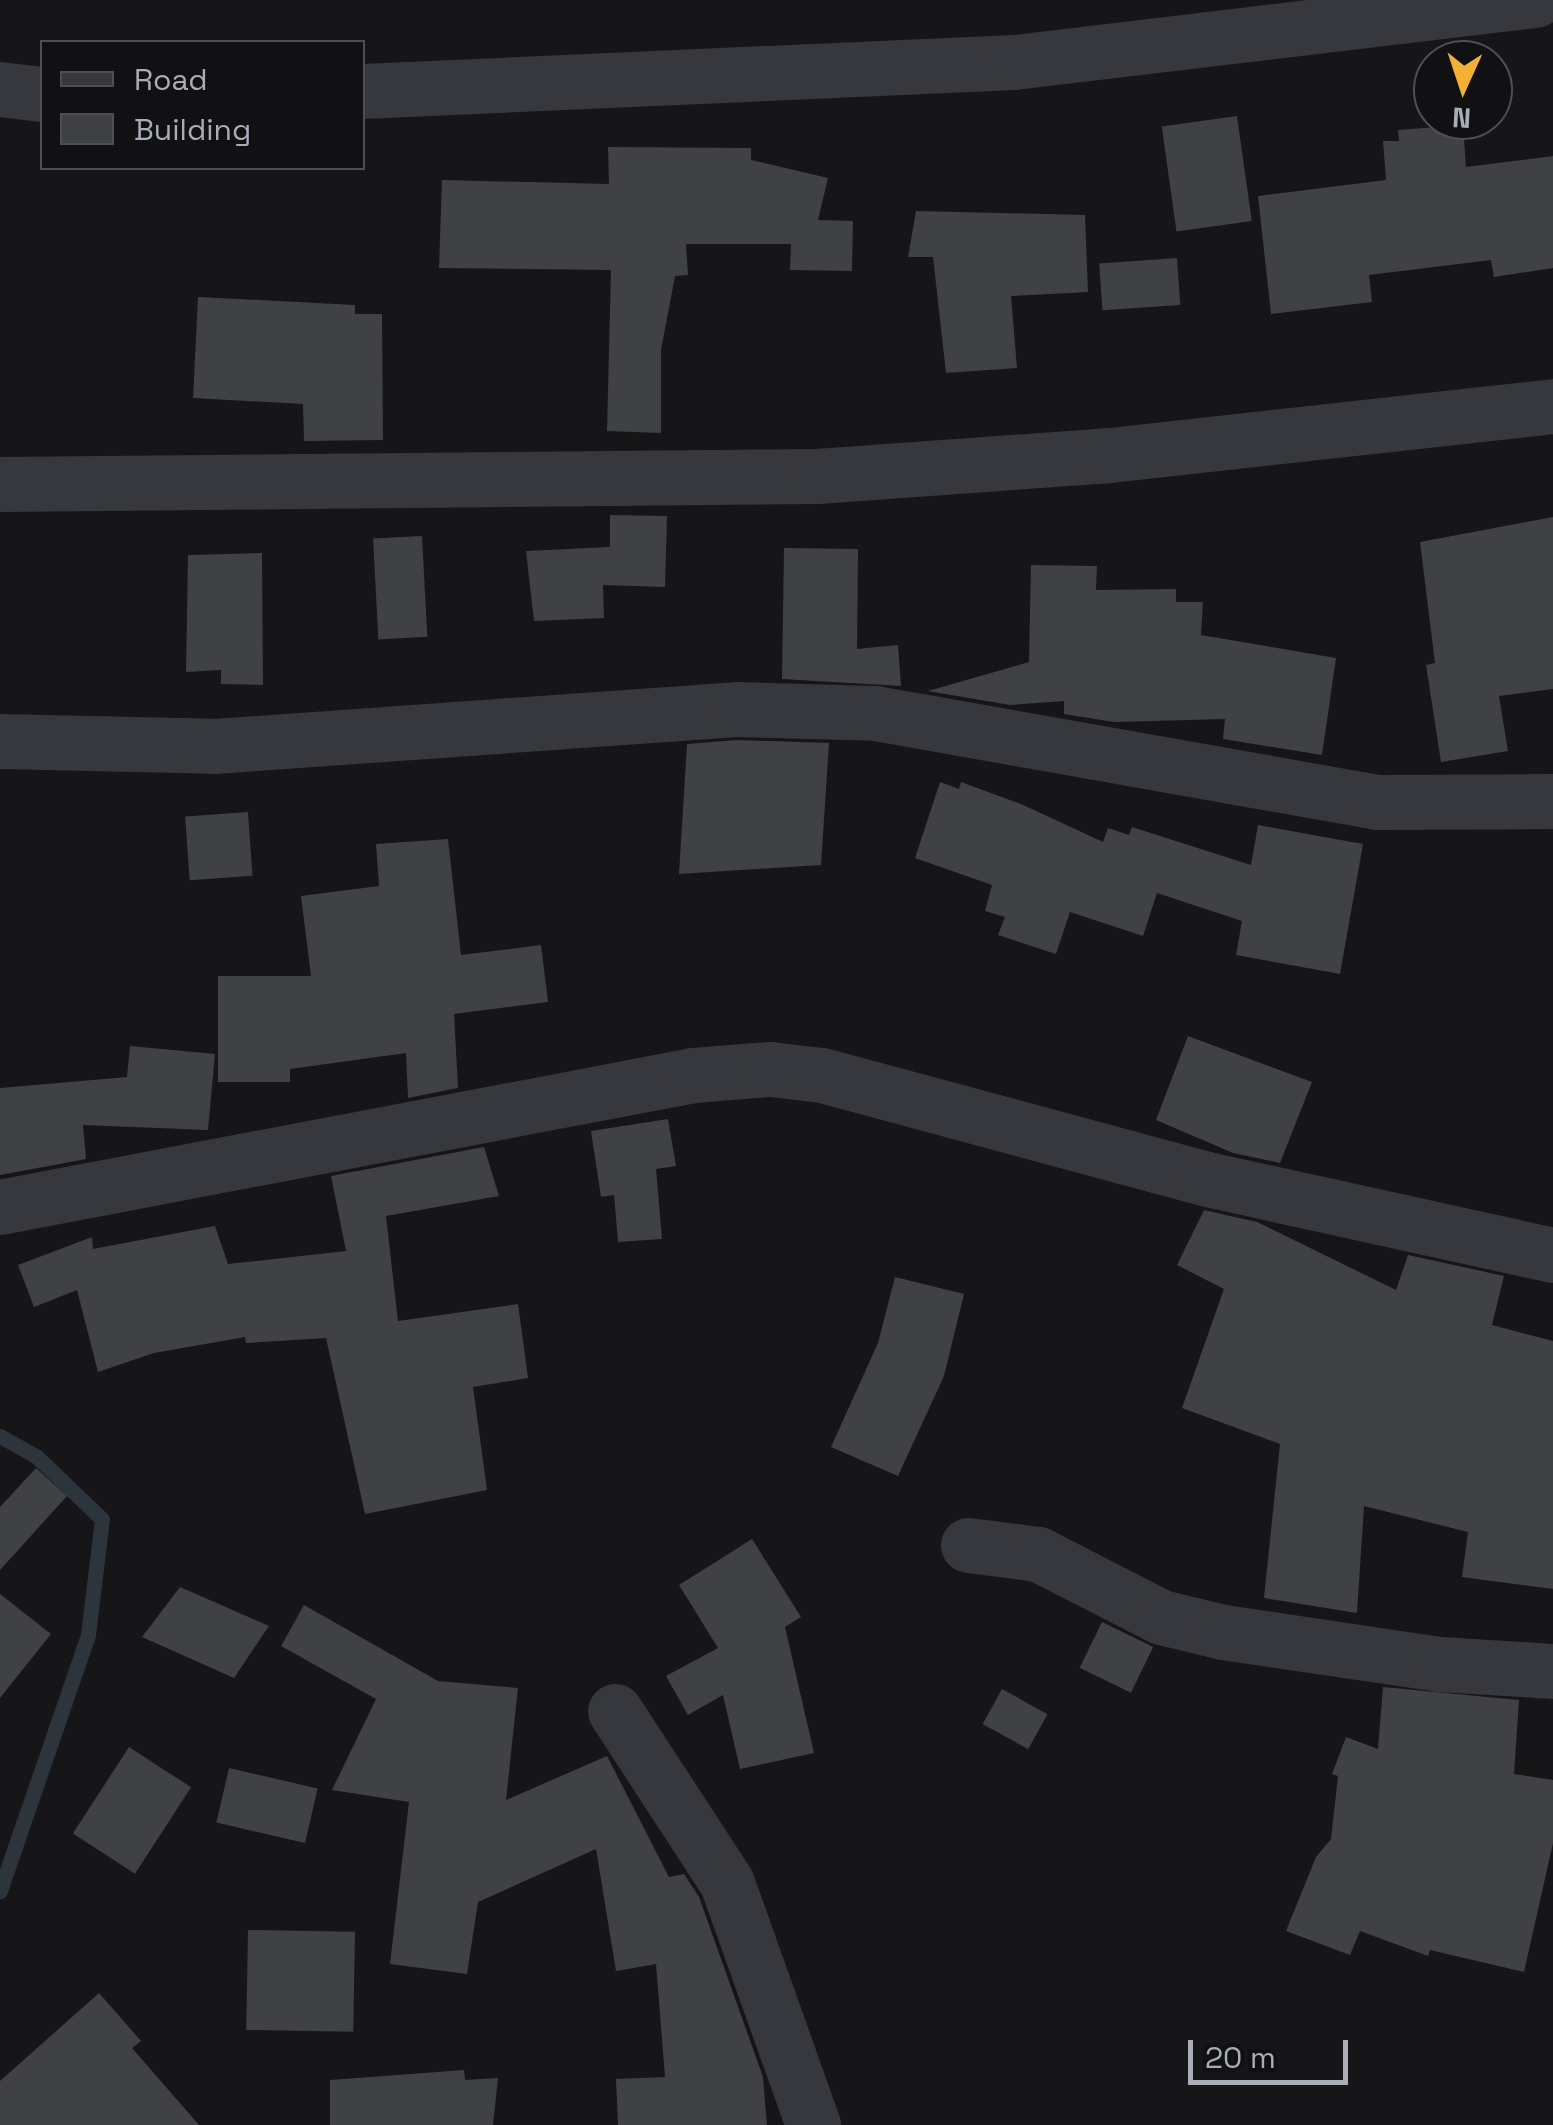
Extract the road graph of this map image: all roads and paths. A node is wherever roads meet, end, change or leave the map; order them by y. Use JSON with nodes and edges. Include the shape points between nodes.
{"nodes":[{"id":1,"x":1535,"y":0,"type":"edge"},
{"id":2,"x":0,"y":90,"type":"edge"},
{"id":3,"x":365,"y":91,"type":"edge"},
{"id":4,"x":40,"y":94,"type":"edge"},
{"id":5,"x":1553,"y":406,"type":"edge"},
{"id":6,"x":0,"y":484,"type":"edge"},
{"id":7,"x":0,"y":741,"type":"edge"},
{"id":8,"x":1553,"y":801,"type":"edge"},
{"id":9,"x":0,"y":1207,"type":"edge"},
{"id":10,"x":1553,"y":1255,"type":"edge"},
{"id":11,"x":968,"y":1544,"type":"dead end"},
{"id":12,"x":1553,"y":1671,"type":"edge"},
{"id":13,"x":615,"y":1711,"type":"dead end"},
{"id":14,"x":813,"y":2125,"type":"edge"}],
"edges":[{"from":1,"to":3,"type":"street","via":[[1014,62]]},
{"from":2,"to":4,"type":"street"},
{"from":5,"to":6,"type":"street","via":[[1110,455],[818,476]]},
{"from":7,"to":8,"type":"street","via":[[214,746],[736,709],[875,712],[1377,802]]},
{"from":9,"to":10,"type":"street","via":[[693,1075],[770,1070],[822,1075],[1189,1174]]},
{"from":11,"to":12,"type":"street","via":[[1038,1554],[1160,1618],[1223,1632],[1440,1664]]},
{"from":13,"to":14,"type":"street","via":[[727,1883]]}]}
